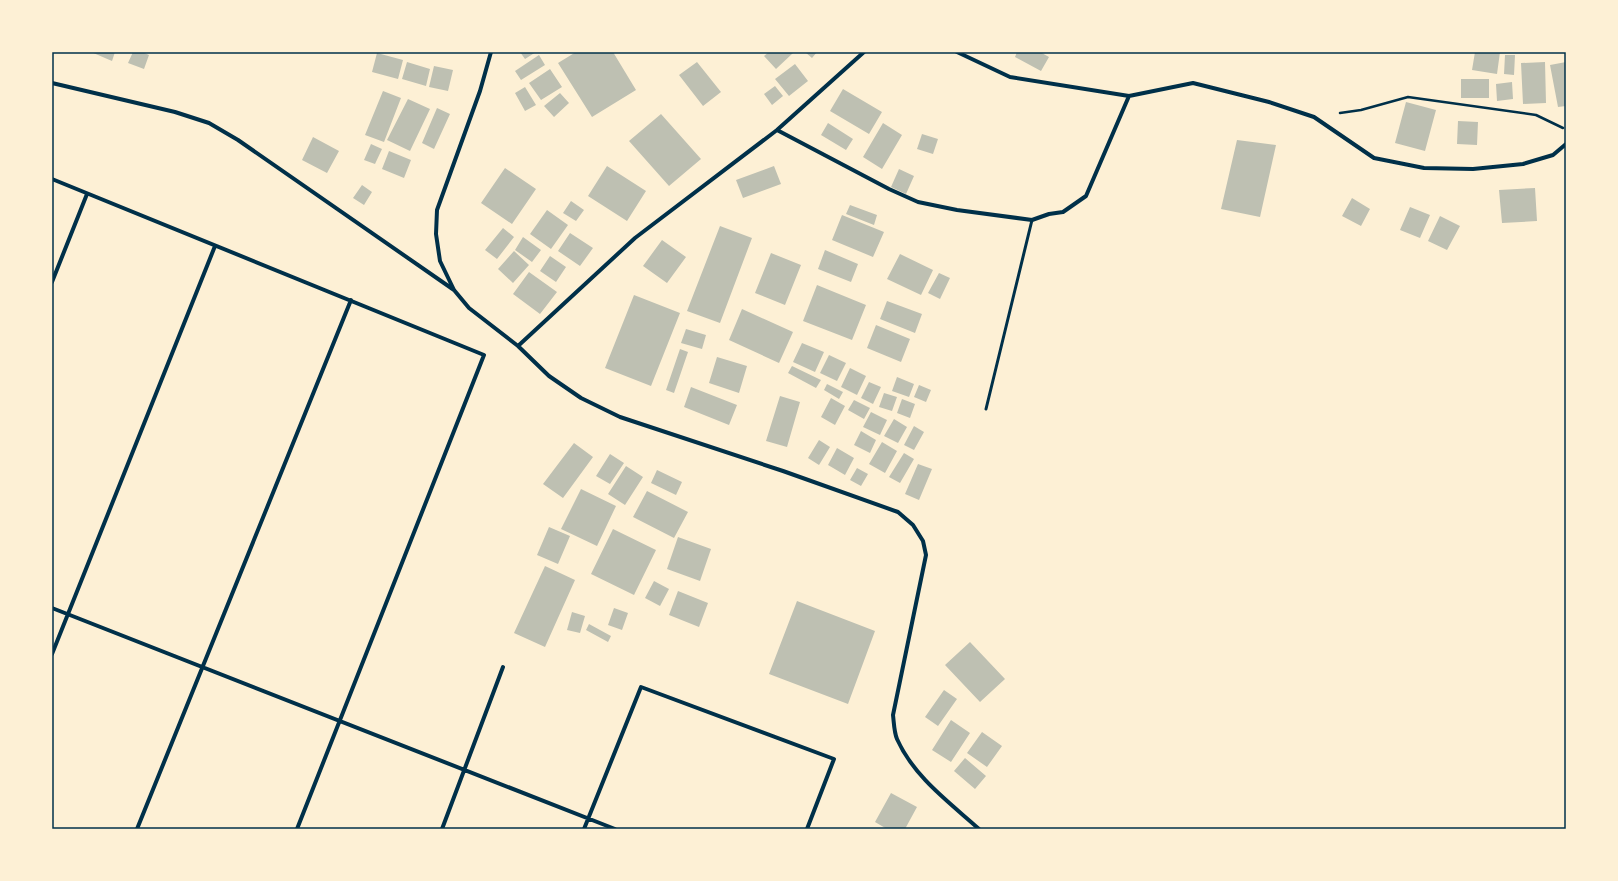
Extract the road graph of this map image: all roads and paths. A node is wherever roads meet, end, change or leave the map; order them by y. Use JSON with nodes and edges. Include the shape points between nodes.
{"nodes":[{"id":1,"x":491,"y":52,"type":"edge"},
{"id":2,"x":864,"y":52,"type":"edge"},
{"id":3,"x":957,"y":52,"type":"edge"},
{"id":4,"x":52,"y":83,"type":"edge"},
{"id":5,"x":1129,"y":96,"type":"junction"},
{"id":6,"x":1314,"y":117,"type":"junction"},
{"id":7,"x":1566,"y":129,"type":"edge"},
{"id":8,"x":777,"y":130,"type":"junction"},
{"id":9,"x":1566,"y":144,"type":"edge"},
{"id":10,"x":52,"y":179,"type":"edge"},
{"id":11,"x":87,"y":194,"type":"junction"},
{"id":12,"x":1032,"y":220,"type":"junction"},
{"id":13,"x":215,"y":246,"type":"junction"},
{"id":14,"x":52,"y":282,"type":"edge"},
{"id":15,"x":454,"y":290,"type":"junction"},
{"id":16,"x":351,"y":300,"type":"junction"},
{"id":17,"x":518,"y":346,"type":"junction"},
{"id":18,"x":986,"y":409,"type":"dead end"},
{"id":19,"x":52,"y":608,"type":"edge"},
{"id":20,"x":68,"y":615,"type":"junction"},
{"id":21,"x":52,"y":654,"type":"edge"},
{"id":22,"x":202,"y":667,"type":"junction"},
{"id":23,"x":503,"y":667,"type":"dead end"},
{"id":24,"x":340,"y":721,"type":"junction"},
{"id":25,"x":465,"y":770,"type":"junction"},
{"id":26,"x":588,"y":818,"type":"junction"},
{"id":27,"x":137,"y":829,"type":"edge"},
{"id":28,"x":297,"y":829,"type":"edge"},
{"id":29,"x":442,"y":829,"type":"edge"},
{"id":30,"x":584,"y":829,"type":"edge"},
{"id":31,"x":615,"y":829,"type":"edge"},
{"id":32,"x":807,"y":829,"type":"edge"},
{"id":33,"x":979,"y":829,"type":"edge"}],
"edges":[{"from":1,"to":15,"type":"street","via":[[480,91],[437,210],[436,234],[440,261]]},
{"from":2,"to":8,"type":"street"},
{"from":3,"to":5,"type":"street","via":[[1010,77]]},
{"from":4,"to":15,"type":"street","via":[[175,112],[209,123]]},
{"from":5,"to":6,"type":"street","via":[[1193,83],[1269,102]]},
{"from":5,"to":12,"type":"street","via":[[1086,196],[1063,212]]},
{"from":6,"to":7,"type":"path","via":[[1361,110],[1408,97],[1536,115]]},
{"from":6,"to":9,"type":"street","via":[[1374,158],[1424,168],[1473,169],[1523,164],[1553,155]]},
{"from":8,"to":12,"type":"street","via":[[918,202]]},
{"from":8,"to":17,"type":"street","via":[[635,238]]},
{"from":10,"to":11,"type":"street"},
{"from":11,"to":13,"type":"street"},
{"from":11,"to":14,"type":"street"},
{"from":12,"to":18,"type":"lane"},
{"from":13,"to":16,"type":"street"},
{"from":13,"to":20,"type":"street"},
{"from":15,"to":17,"type":"street","via":[[469,308]]},
{"from":16,"to":22,"type":"street"},
{"from":16,"to":24,"type":"street","via":[[484,355]]},
{"from":17,"to":33,"type":"street","via":[[549,376],[581,398],[620,417],[898,512],[913,525],[923,541],[926,555],[893,715],[897,738],[911,764],[928,783]]},
{"from":19,"to":20,"type":"street"},
{"from":20,"to":21,"type":"street"},
{"from":20,"to":22,"type":"street"},
{"from":22,"to":24,"type":"street"},
{"from":22,"to":27,"type":"street"},
{"from":23,"to":25,"type":"street"},
{"from":24,"to":25,"type":"street"},
{"from":24,"to":28,"type":"street"},
{"from":25,"to":26,"type":"street"},
{"from":25,"to":29,"type":"street"},
{"from":26,"to":30,"type":"street"},
{"from":26,"to":31,"type":"street"},
{"from":26,"to":32,"type":"street","via":[[641,687],[834,759]]}]}
